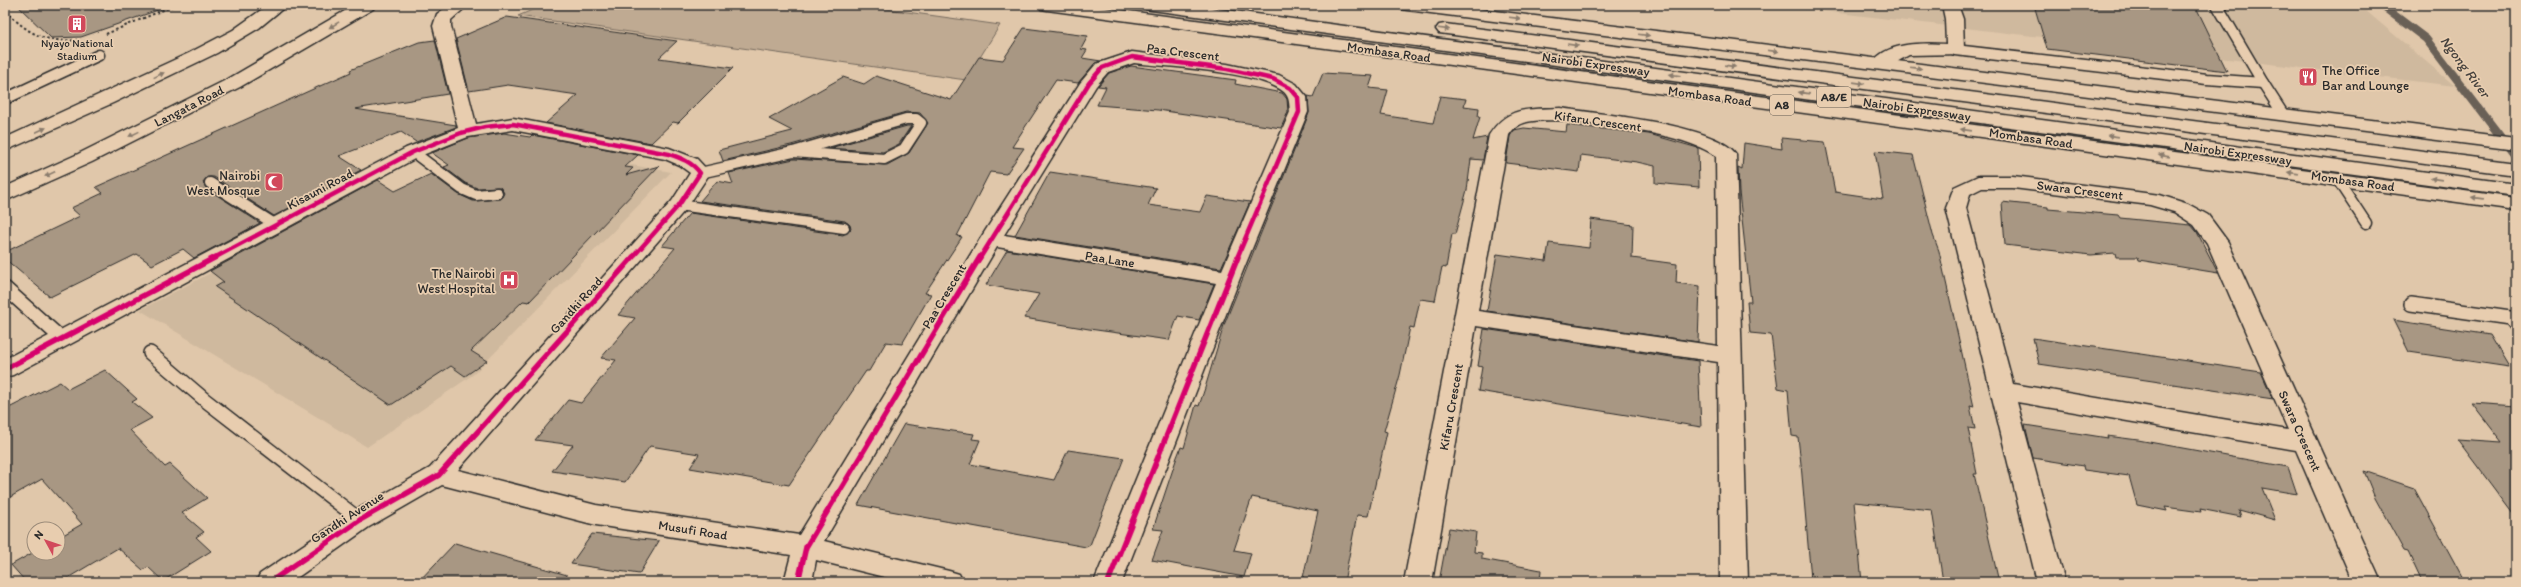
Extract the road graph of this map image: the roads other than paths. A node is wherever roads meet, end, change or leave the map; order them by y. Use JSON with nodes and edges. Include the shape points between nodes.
{"nodes":[{"id":1,"x":279,"y":5,"type":"edge"},
{"id":2,"x":367,"y":5,"type":"edge"},
{"id":3,"x":460,"y":5,"type":"edge"},
{"id":4,"x":1048,"y":5,"type":"edge"},
{"id":5,"x":1152,"y":5,"type":"edge"},
{"id":6,"x":1253,"y":5,"type":"edge"},
{"id":7,"x":1407,"y":5,"type":"edge"},
{"id":8,"x":1950,"y":5,"type":"edge"},
{"id":9,"x":2217,"y":5,"type":"edge"},
{"id":10,"x":1955,"y":50,"type":"junction"},
{"id":11,"x":99,"y":55,"type":"dead end"},
{"id":12,"x":1880,"y":64,"type":"junction"},
{"id":13,"x":2263,"y":83,"type":"junction"},
{"id":14,"x":5,"y":99,"type":"edge"},
{"id":15,"x":2283,"y":114,"type":"junction"},
{"id":16,"x":468,"y":131,"type":"junction"},
{"id":17,"x":2516,"y":144,"type":"edge"},
{"id":18,"x":5,"y":145,"type":"edge"},
{"id":19,"x":413,"y":152,"type":"junction"},
{"id":20,"x":793,"y":152,"type":"junction"},
{"id":21,"x":2516,"y":169,"type":"edge"},
{"id":22,"x":700,"y":173,"type":"junction"},
{"id":23,"x":2337,"y":179,"type":"junction"},
{"id":24,"x":210,"y":183,"type":"dead end"},
{"id":25,"x":2516,"y":190,"type":"edge"},
{"id":26,"x":497,"y":193,"type":"dead end"},
{"id":27,"x":5,"y":195,"type":"edge"},
{"id":28,"x":2516,"y":204,"type":"edge"},
{"id":29,"x":679,"y":205,"type":"junction"},
{"id":30,"x":2366,"y":223,"type":"dead end"},
{"id":31,"x":276,"y":225,"type":"junction"},
{"id":32,"x":844,"y":228,"type":"dead end"},
{"id":33,"x":991,"y":239,"type":"junction"},
{"id":34,"x":1229,"y":278,"type":"junction"},
{"id":35,"x":5,"y":288,"type":"edge"},
{"id":36,"x":2411,"y":304,"type":"dead end"},
{"id":37,"x":1467,"y":317,"type":"junction"},
{"id":38,"x":2516,"y":325,"type":"edge"},
{"id":39,"x":62,"y":339,"type":"junction"},
{"id":40,"x":150,"y":353,"type":"dead end"},
{"id":41,"x":1730,"y":356,"type":"junction"},
{"id":42,"x":5,"y":369,"type":"edge"},
{"id":43,"x":2003,"y":391,"type":"junction"},
{"id":44,"x":2305,"y":442,"type":"junction"},
{"id":45,"x":439,"y":475,"type":"junction"},
{"id":46,"x":360,"y":520,"type":"junction"},
{"id":47,"x":806,"y":547,"type":"junction"},
{"id":48,"x":270,"y":582,"type":"edge"},
{"id":49,"x":798,"y":582,"type":"edge"},
{"id":50,"x":949,"y":582,"type":"edge"},
{"id":51,"x":1108,"y":582,"type":"edge"},
{"id":52,"x":1418,"y":582,"type":"edge"},
{"id":53,"x":1734,"y":582,"type":"edge"},
{"id":54,"x":2051,"y":582,"type":"edge"},
{"id":55,"x":2367,"y":582,"type":"edge"}],
"edges":[{"from":18,"to":1,"type":"main road","one_way":true,"via":[[106,101],[220,44],[256,24]]},
{"from":2,"to":27,"type":"main road","name":"Langata Road","one_way":true,"via":[[234,83]]},
{"from":3,"to":16,"type":"main road","via":[[443,18],[442,26]]},
{"from":23,"to":4,"type":"main road","name":"Mombasa Road","number":"A8","one_way":true},
{"from":25,"to":5,"type":"main road","name":"Nairobi Expressway","number":"A8/E","one_way":true},
{"from":6,"to":21,"type":"main road","name":"Nairobi Expressway","number":"A8/E","one_way":true,"via":[[1524,38]]},
{"from":7,"to":12,"type":"main road","one_way":true},
{"from":8,"to":10,"type":"main road","via":[[1954,19]]},
{"from":9,"to":13,"type":"lane"},
{"from":10,"to":12,"type":"main road","via":[[1915,48],[1898,51]]},
{"from":10,"to":13,"type":"lane"},
{"from":11,"to":14,"type":"lane"},
{"from":12,"to":15,"type":"main road","one_way":true},
{"from":13,"to":15,"type":"lane"},
{"from":15,"to":17,"type":"main road"},
{"from":16,"to":19,"type":"main road","name":"Kisauni Road"},
{"from":16,"to":22,"type":"main road","name":"Kisauni Road","via":[[513,124],[669,154],[688,161]]},
{"from":19,"to":26,"type":"lane","via":[[462,189],[476,195]]},
{"from":19,"to":31,"type":"main road","name":"Kisauni Road"},
{"from":20,"to":20,"type":"lane","via":[[906,120],[916,119],[921,124],[904,149],[884,159]]},
{"from":20,"to":22,"type":"lane"},
{"from":22,"to":29,"type":"main road","name":"Gandhi Road"},
{"from":28,"to":23,"type":"main road","name":"Mombasa Road","number":"A8","one_way":true},
{"from":23,"to":30,"type":"lane"},
{"from":24,"to":31,"type":"lane"},
{"from":29,"to":32,"type":"lane"},
{"from":29,"to":45,"type":"main road","name":"Gandhi Road"},
{"from":31,"to":39,"type":"main road","name":"Kisauni Road"},
{"from":33,"to":34,"type":"main road","name":"Paa Lane"},
{"from":33,"to":34,"type":"main road","name":"Paa Crescent","via":[[1089,83],[1102,68],[1132,57],[1228,69],[1273,78],[1290,88],[1298,97],[1299,112]]},
{"from":33,"to":47,"type":"main road","name":"Paa Crescent"},
{"from":34,"to":51,"type":"main road","name":"Paa Crescent"},
{"from":35,"to":39,"type":"lane"},
{"from":36,"to":38,"type":"lane","via":[[2510,318]]},
{"from":37,"to":41,"type":"main road"},
{"from":37,"to":41,"type":"main road","name":"Kifaru Crescent","via":[[1499,135],[1506,124],[1522,116],[1560,114],[1684,134],[1708,142],[1726,154]]},
{"from":37,"to":52,"type":"main road","name":"Kifaru Crescent"},
{"from":39,"to":42,"type":"main road","name":"Kisauni Road"},
{"from":40,"to":46,"type":"lane","via":[[205,400]]},
{"from":41,"to":53,"type":"main road","name":"Kifaru Crescent"},
{"from":43,"to":44,"type":"main road"},
{"from":43,"to":44,"type":"main road","name":"Swara Crescent","via":[[1956,208],[1961,191],[1978,182],[2013,182],[2153,199],[2181,208],[2201,220],[2217,242]]},
{"from":43,"to":54,"type":"main road","name":"Swara Crescent"},
{"from":44,"to":55,"type":"main road","name":"Swara Crescent"},
{"from":45,"to":46,"type":"main road","name":"Gandhi Avenue"},
{"from":45,"to":47,"type":"main road","name":"Musufi Road","via":[[596,515]]},
{"from":46,"to":48,"type":"main road","name":"Gandhi Avenue"},
{"from":47,"to":49,"type":"main road","name":"Paa Crescent"},
{"from":47,"to":50,"type":"main road","name":"Musufi Road"}]}
